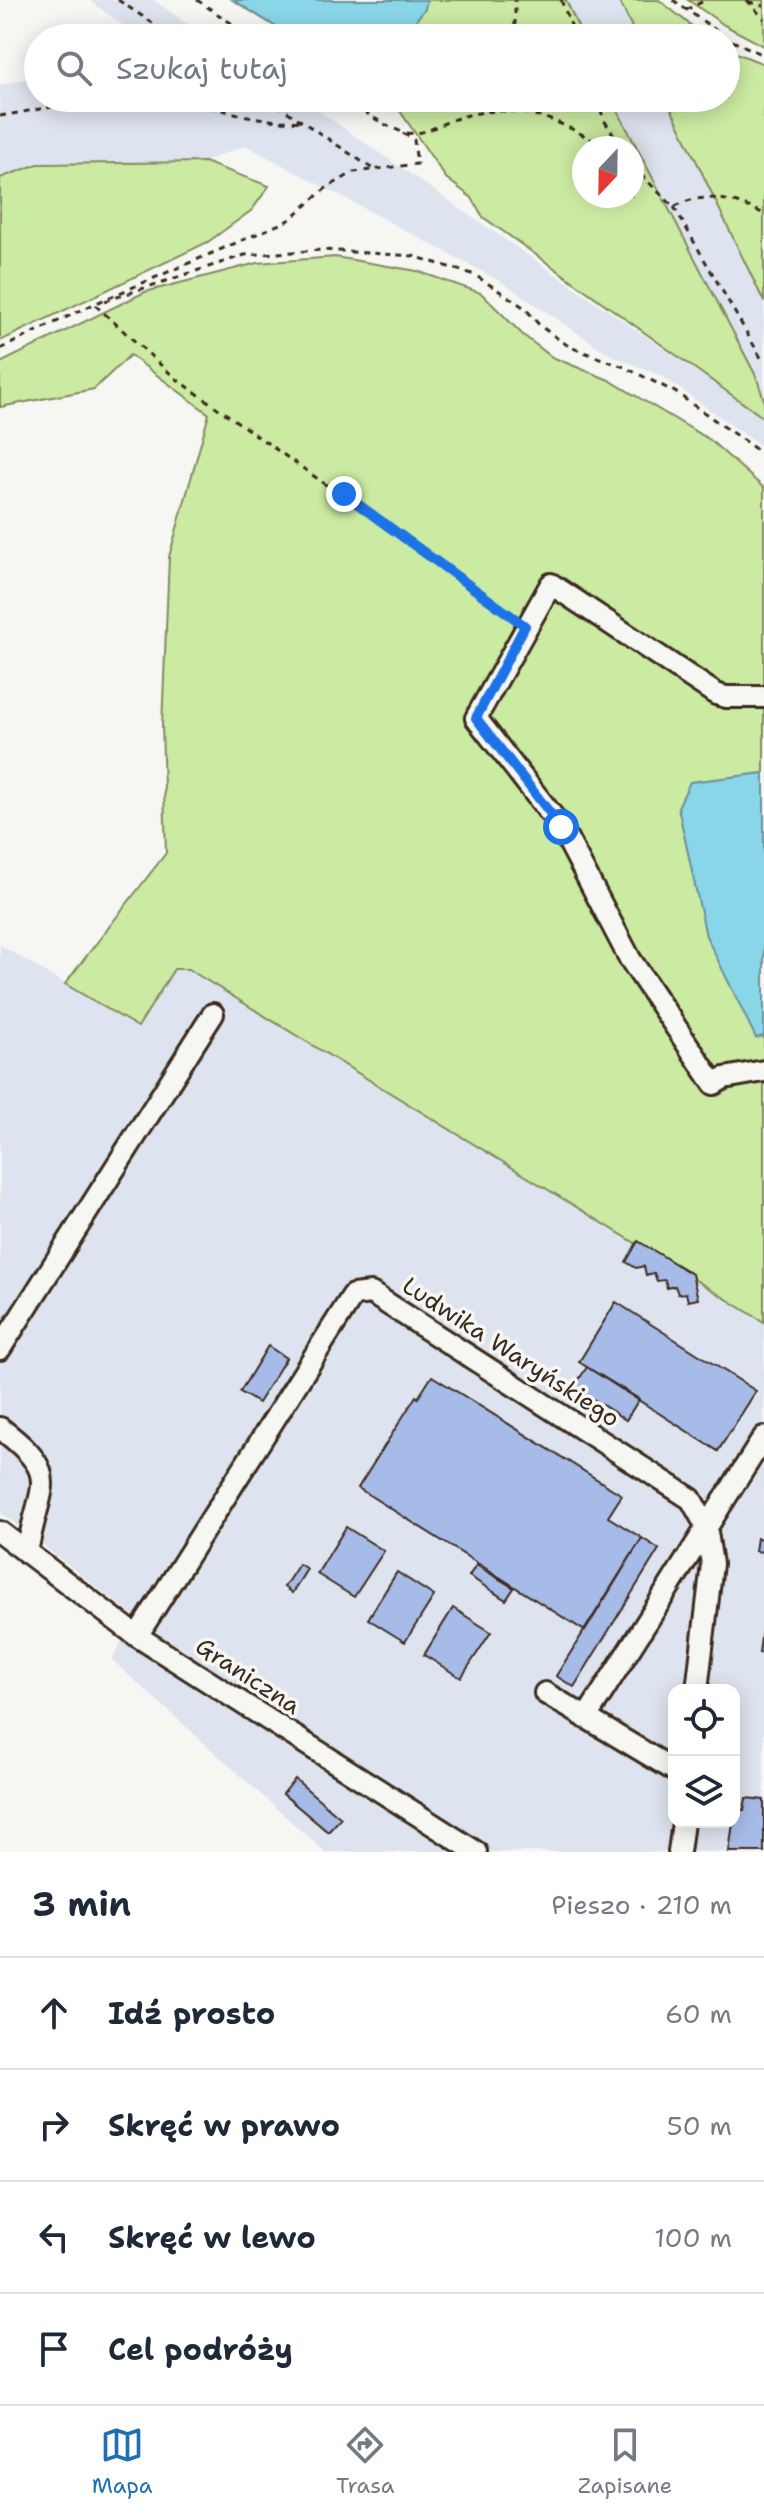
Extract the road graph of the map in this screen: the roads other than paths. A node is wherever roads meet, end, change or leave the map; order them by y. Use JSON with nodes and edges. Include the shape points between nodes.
{"nodes":[{"id":1,"x":764,"y":697,"type":"edge"},
{"id":2,"x":213,"y":1014,"type":"dead end"},
{"id":3,"x":764,"y":1071,"type":"edge"},
{"id":4,"x":0,"y":1349,"type":"edge"},
{"id":5,"x":0,"y":1428,"type":"edge"},
{"id":6,"x":762,"y":1443,"type":"edge"},
{"id":7,"x":706,"y":1526,"type":"junction"},
{"id":8,"x":0,"y":1532,"type":"edge"},
{"id":9,"x":27,"y":1553,"type":"junction"},
{"id":10,"x":137,"y":1636,"type":"junction"},
{"id":11,"x":698,"y":1684,"type":"edge"},
{"id":12,"x":545,"y":1693,"type":"dead end"},
{"id":13,"x":586,"y":1718,"type":"junction"},
{"id":14,"x":668,"y":1766,"type":"edge"},
{"id":15,"x":682,"y":1828,"type":"edge"},
{"id":16,"x":476,"y":1852,"type":"edge"},
{"id":17,"x":679,"y":1852,"type":"edge"}],
"edges":[{"from":1,"to":3,"type":"street","via":[[716,694],[551,584],[476,718],[561,827],[630,959],[714,1084]]},
{"from":2,"to":4,"type":"street"},
{"from":5,"to":9,"type":"street","via":[[31,1452],[42,1470],[44,1483]]},
{"from":6,"to":7,"type":"street"},
{"from":7,"to":10,"type":"street","name":"Ludwika Waryńskiego","via":[[691,1499],[371,1293],[353,1295]]},
{"from":7,"to":11,"type":"street","name":"Ludwika Waryńskiego","via":[[712,1564]]},
{"from":7,"to":13,"type":"street"},
{"from":8,"to":9,"type":"street","name":"Graniczna"},
{"from":9,"to":10,"type":"street","name":"Graniczna"},
{"from":10,"to":16,"type":"street","name":"Graniczna"},
{"from":12,"to":13,"type":"street"},
{"from":13,"to":14,"type":"street"},
{"from":15,"to":17,"type":"street"}]}
